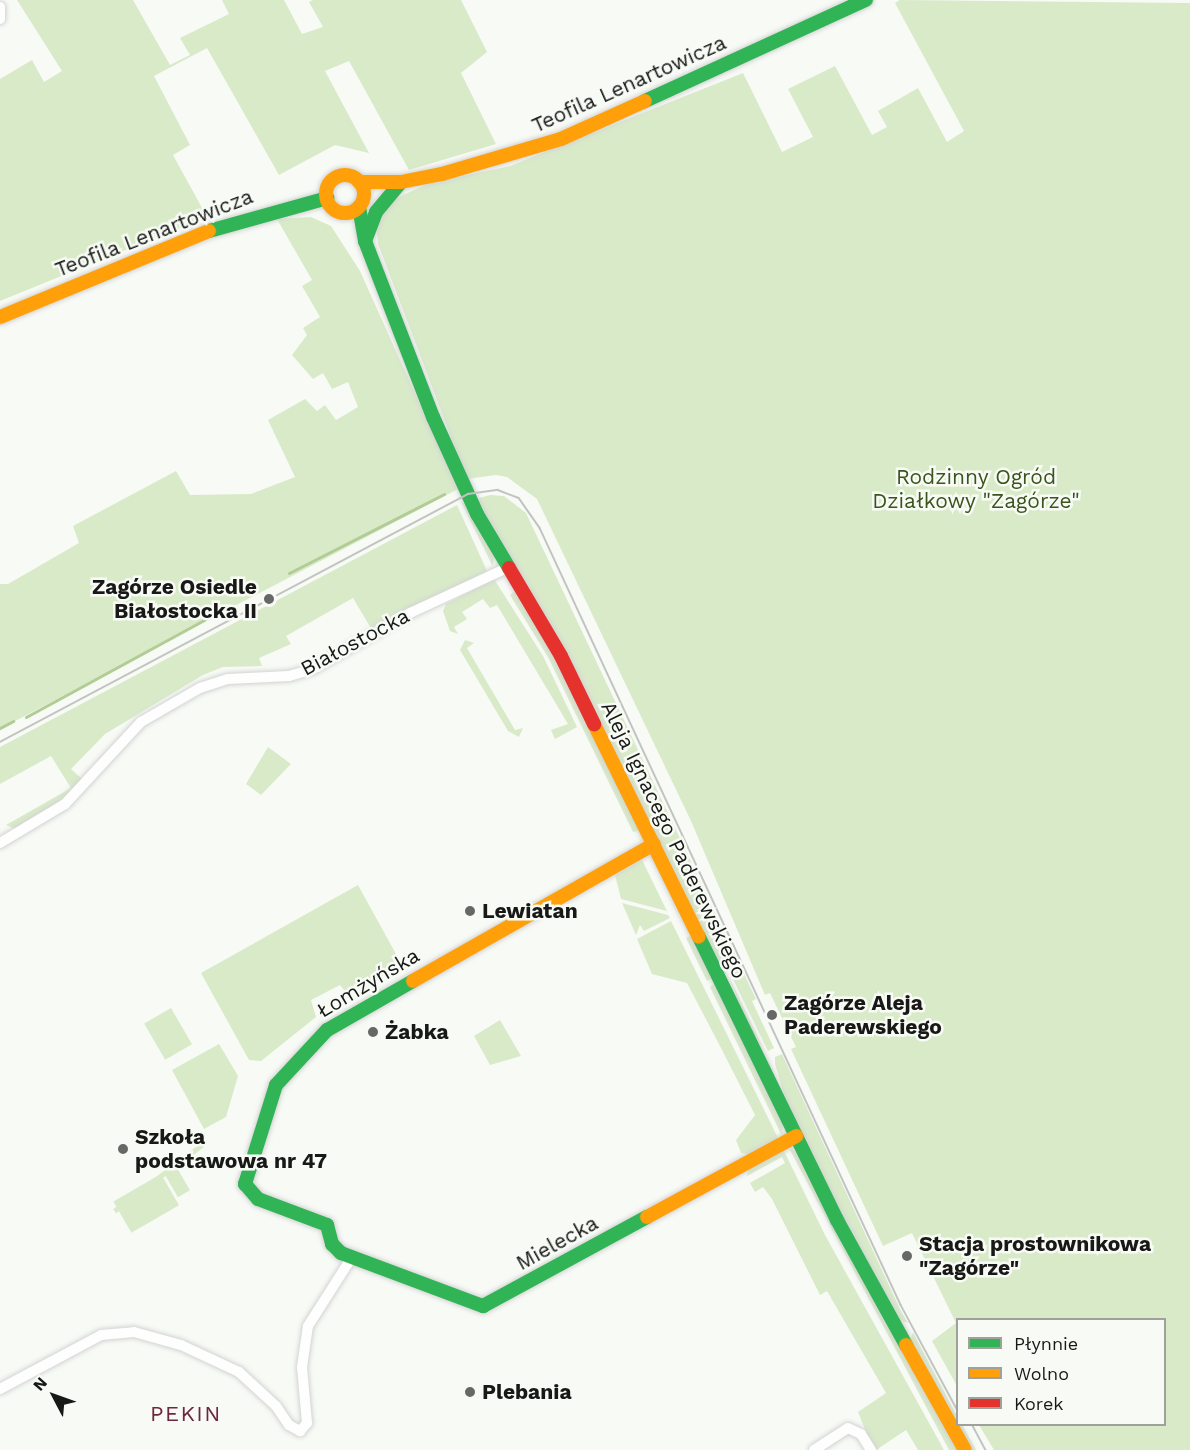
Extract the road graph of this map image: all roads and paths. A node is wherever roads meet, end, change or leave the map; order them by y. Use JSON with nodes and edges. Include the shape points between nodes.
{"nodes":[{"id":1,"x":866,"y":0,"type":"edge"},
{"id":2,"x":0,"y":7,"type":"edge"},
{"id":3,"x":0,"y":19,"type":"edge"},
{"id":4,"x":359,"y":182,"type":"junction"},
{"id":5,"x":401,"y":182,"type":"junction"},
{"id":6,"x":327,"y":198,"type":"junction"},
{"id":7,"x":356,"y":208,"type":"junction"},
{"id":8,"x":365,"y":241,"type":"junction"},
{"id":9,"x":0,"y":317,"type":"edge"},
{"id":10,"x":507,"y":568,"type":"junction"},
{"id":11,"x":0,"y":843,"type":"edge"},
{"id":12,"x":654,"y":844,"type":"junction"},
{"id":13,"x":796,"y":1136,"type":"junction"},
{"id":14,"x":332,"y":1244,"type":"joint"},
{"id":15,"x":352,"y":1257,"type":"junction"},
{"id":16,"x":0,"y":1389,"type":"edge"},
{"id":17,"x":814,"y":1450,"type":"edge"},
{"id":18,"x":871,"y":1450,"type":"edge"},
{"id":19,"x":965,"y":1450,"type":"edge"}],
"edges":[{"from":1,"to":5,"type":"street","name":"Teofila Lenartowicza","via":[[561,139],[501,159]]},
{"from":2,"to":3,"type":"street"},
{"from":4,"to":5,"type":"street","name":"Teofila Lenartowicza"},
{"from":4,"to":6,"type":"street","via":[[345,175],[335,178],[328,187]]},
{"from":4,"to":7,"type":"street","via":[[364,192]]},
{"from":5,"to":7,"type":"street","name":"Teofila Lenartowicza"},
{"from":5,"to":8,"type":"street","via":[[376,212]]},
{"from":6,"to":7,"type":"street","via":[[333,208]]},
{"from":6,"to":9,"type":"street","name":"Teofila Lenartowicza","via":[[199,234]]},
{"from":7,"to":8,"type":"street","name":"Aleja Ignacego Paderewskiego"},
{"from":8,"to":10,"type":"street","name":"Aleja Ignacego Paderewskiego","via":[[433,417]]},
{"from":10,"to":11,"type":"street","name":"Białostocka","via":[[410,613],[313,669],[289,676],[222,681],[200,688],[141,722],[65,804]]},
{"from":10,"to":12,"type":"street","name":"Aleja Ignacego Paderewskiego","via":[[561,656]]},
{"from":12,"to":13,"type":"street","name":"Aleja Ignacego Paderewskiego"},
{"from":12,"to":14,"type":"street","name":"Łomżyńska","via":[[339,1021],[282,1077],[271,1098],[245,1184],[258,1199],[327,1225]]},
{"from":13,"to":15,"type":"street","name":"Mielecka","via":[[483,1306]]},
{"from":13,"to":19,"type":"street","name":"Aleja Ignacego Paderewskiego","via":[[837,1220]]},
{"from":14,"to":15,"type":"street","name":"Mielecka"},
{"from":15,"to":16,"type":"street","via":[[308,1326],[302,1367],[307,1423],[300,1431],[289,1425],[276,1406],[239,1372],[191,1349],[134,1332],[101,1335]]},
{"from":17,"to":18,"type":"street","via":[[848,1428],[861,1434]]}]}
